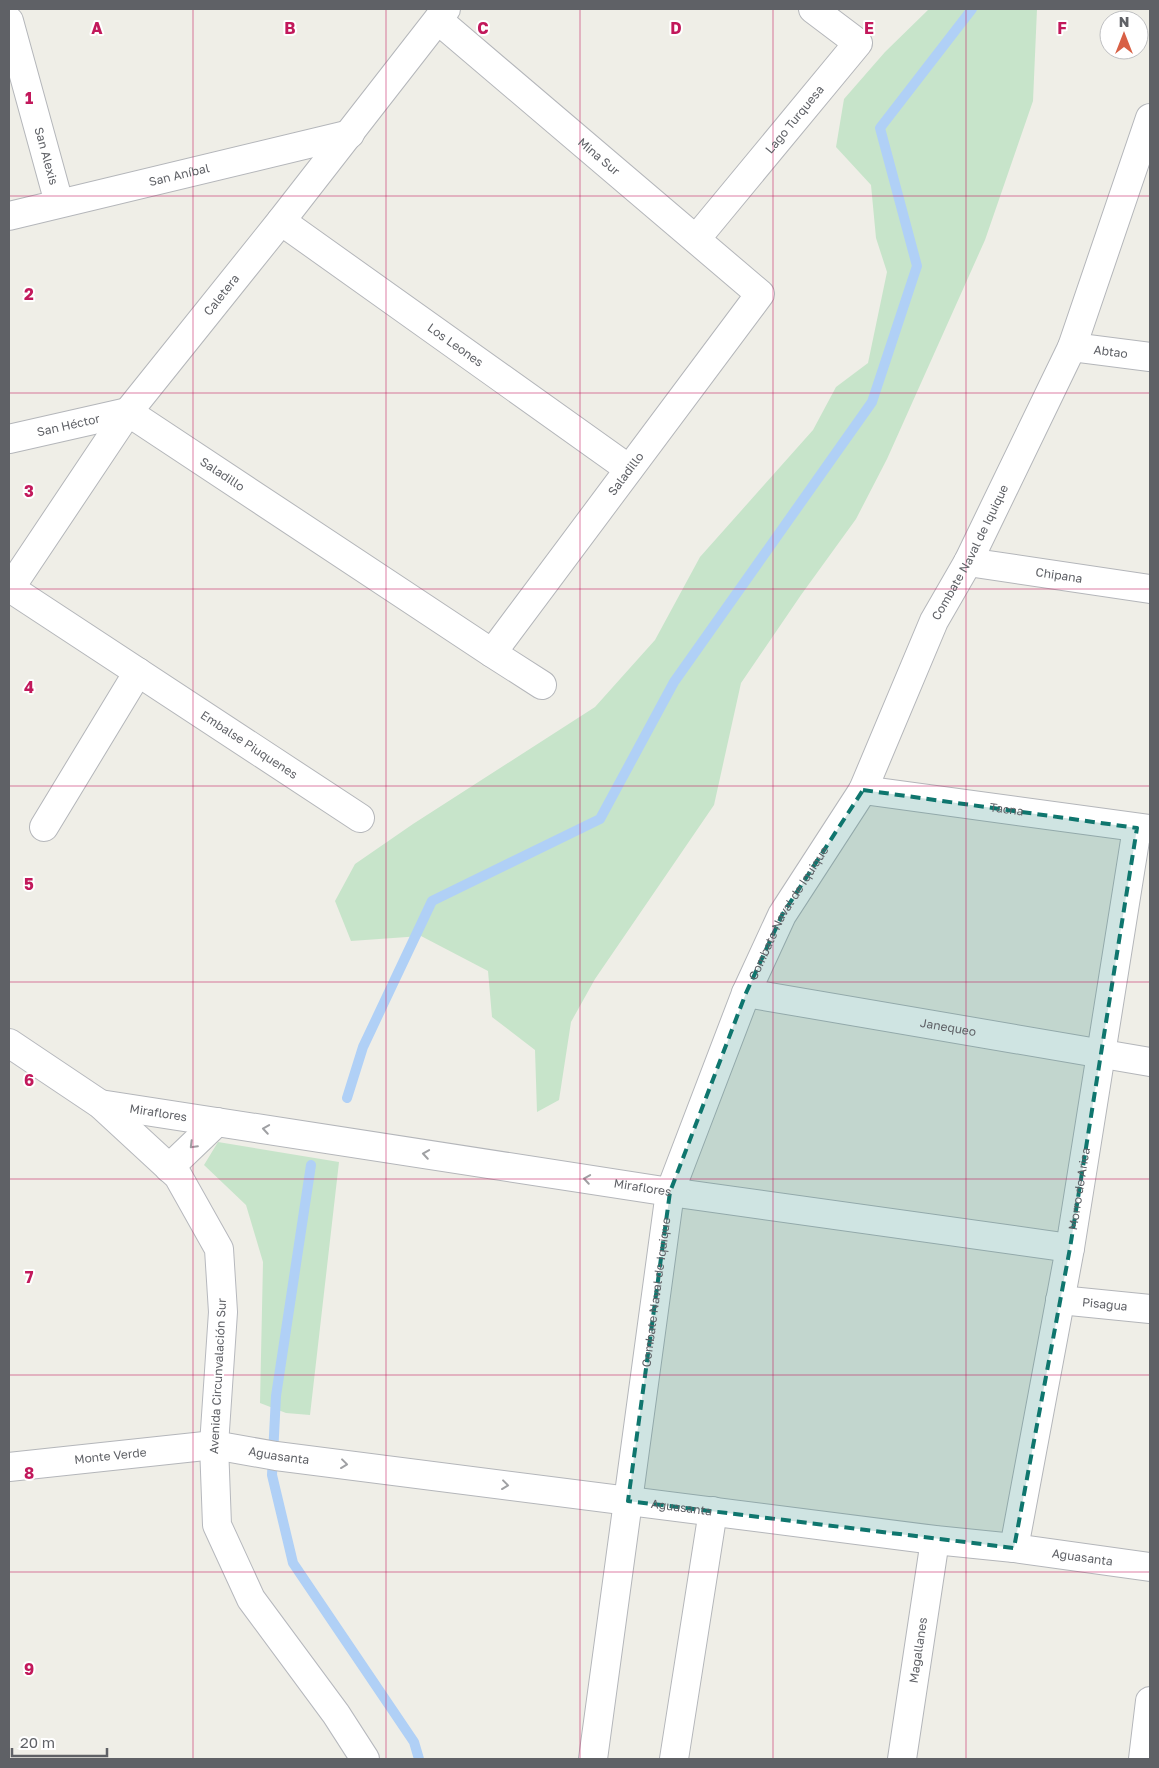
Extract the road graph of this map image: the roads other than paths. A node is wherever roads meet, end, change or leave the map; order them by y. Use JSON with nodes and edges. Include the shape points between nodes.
{"nodes":[{"id":1,"x":814,"y":9,"type":"edge"},
{"id":2,"x":442,"y":14,"type":"edge"},
{"id":3,"x":9,"y":22,"type":"edge"},
{"id":4,"x":1149,"y":125,"type":"edge"},
{"id":5,"x":350,"y":134,"type":"junction"},
{"id":6,"x":60,"y":203,"type":"junction"},
{"id":7,"x":9,"y":216,"type":"edge"},
{"id":8,"x":281,"y":221,"type":"junction"},
{"id":9,"x":696,"y":239,"type":"junction"},
{"id":10,"x":760,"y":294,"type":"joint"},
{"id":11,"x":1072,"y":347,"type":"junction"},
{"id":12,"x":1150,"y":358,"type":"edge"},
{"id":13,"x":128,"y":412,"type":"junction"},
{"id":14,"x":9,"y":439,"type":"edge"},
{"id":15,"x":629,"y":469,"type":"junction"},
{"id":16,"x":968,"y":562,"type":"junction"},
{"id":17,"x":10,"y":589,"type":"edge"},
{"id":18,"x":1150,"y":589,"type":"edge"},
{"id":19,"x":492,"y":653,"type":"junction"},
{"id":20,"x":138,"y":672,"type":"junction"},
{"id":21,"x":542,"y":685,"type":"dead end"},
{"id":22,"x":863,"y":790,"type":"junction"},
{"id":23,"x":360,"y":818,"type":"dead end"},
{"id":24,"x":44,"y":827,"type":"dead end"},
{"id":25,"x":1144,"y":829,"type":"edge"},
{"id":26,"x":746,"y":993,"type":"junction"},
{"id":27,"x":9,"y":1043,"type":"edge"},
{"id":28,"x":1100,"y":1054,"type":"junction"},
{"id":29,"x":1150,"y":1062,"type":"edge"},
{"id":30,"x":100,"y":1104,"type":"junction"},
{"id":31,"x":217,"y":1122,"type":"junction"},
{"id":32,"x":169,"y":1168,"type":"junction"},
{"id":33,"x":670,"y":1192,"type":"junction"},
{"id":34,"x":1070,"y":1248,"type":"junction"},
{"id":35,"x":1060,"y":1300,"type":"junction"},
{"id":36,"x":1150,"y":1309,"type":"edge"},
{"id":37,"x":214,"y":1445,"type":"junction"},
{"id":38,"x":9,"y":1467,"type":"edge"},
{"id":39,"x":628,"y":1501,"type":"junction"},
{"id":40,"x":713,"y":1511,"type":"junction"},
{"id":41,"x":934,"y":1540,"type":"junction"},
{"id":42,"x":1014,"y":1548,"type":"junction"},
{"id":43,"x":1150,"y":1567,"type":"edge"},
{"id":44,"x":1150,"y":1701,"type":"edge"},
{"id":45,"x":365,"y":1759,"type":"edge"},
{"id":46,"x":593,"y":1759,"type":"edge"},
{"id":47,"x":674,"y":1759,"type":"edge"},
{"id":48,"x":902,"y":1759,"type":"edge"},
{"id":49,"x":1142,"y":1759,"type":"edge"}],
"edges":[{"from":1,"to":9,"type":"street","name":"Lago Turquesa","via":[[858,43]]},
{"from":2,"to":5,"type":"street","name":"Caletera"},
{"from":2,"to":9,"type":"street","name":"Mina Sur"},
{"from":3,"to":6,"type":"street","name":"San Alexis"},
{"from":4,"to":11,"type":"street","name":"Combate Naval de Iquique"},
{"from":5,"to":6,"type":"street","name":"San Aníbal"},
{"from":5,"to":8,"type":"street","name":"Caletera"},
{"from":6,"to":7,"type":"street","name":"San Aníbal"},
{"from":8,"to":13,"type":"street","name":"Caletera"},
{"from":8,"to":15,"type":"street","name":"Los Leones"},
{"from":9,"to":10,"type":"street","name":"Mina Sur"},
{"from":10,"to":15,"type":"street","name":"Saladillo"},
{"from":11,"to":12,"type":"street","name":"Abtao"},
{"from":11,"to":16,"type":"street","name":"Combate Naval de Iquique"},
{"from":13,"to":14,"type":"street","name":"San Héctor"},
{"from":13,"to":17,"type":"street","name":"Caletera"},
{"from":13,"to":19,"type":"street","name":"Saladillo"},
{"from":15,"to":19,"type":"street","name":"Saladillo"},
{"from":16,"to":18,"type":"street","name":"Chipana"},
{"from":16,"to":22,"type":"street","name":"Combate Naval de Iquique","via":[[934,621]]},
{"from":17,"to":20,"type":"street","name":"Embalse Piuquenes"},
{"from":19,"to":21,"type":"street","name":"Saladillo"},
{"from":20,"to":23,"type":"street","name":"Embalse Piuquenes"},
{"from":20,"to":24,"type":"street"},
{"from":22,"to":25,"type":"street","name":"Tacna"},
{"from":22,"to":26,"type":"street","name":"Combate Naval de Iquique","via":[[782,915]]},
{"from":25,"to":28,"type":"street","name":"Morro de Arica"},
{"from":26,"to":28,"type":"street","name":"Janequeo"},
{"from":26,"to":33,"type":"street","name":"Combate Naval de Iquique"},
{"from":27,"to":30,"type":"street","name":"Avenida Circunvalación Sur"},
{"from":28,"to":29,"type":"street","name":"Janequeo"},
{"from":28,"to":34,"type":"street","name":"Morro de Arica"},
{"from":30,"to":31,"type":"street","name":"Miraflores"},
{"from":30,"to":32,"type":"street","name":"Avenida Circunvalación Sur"},
{"from":31,"to":32,"type":"street","one_way":true},
{"from":33,"to":31,"type":"street","name":"Miraflores","one_way":true},
{"from":32,"to":37,"type":"street","name":"Avenida Circunvalación Sur","via":[[178,1176],[219,1249],[223,1312]]},
{"from":33,"to":34,"type":"street","name":"Miraflores"},
{"from":33,"to":39,"type":"street","name":"Combate Naval de Iquique"},
{"from":34,"to":35,"type":"street","name":"Morro de Arica"},
{"from":35,"to":36,"type":"street","name":"Pisagua"},
{"from":35,"to":42,"type":"street","name":"Morro de Arica"},
{"from":37,"to":38,"type":"street","name":"Monte Verde"},
{"from":37,"to":39,"type":"street","name":"Aguasanta","one_way":true},
{"from":37,"to":45,"type":"street","name":"Avenida Circunvalación Sur","via":[[217,1525],[251,1599]]},
{"from":39,"to":40,"type":"street","name":"Aguasanta"},
{"from":39,"to":46,"type":"street","name":"Combate Naval de Iquique"},
{"from":40,"to":41,"type":"street","name":"Aguasanta"},
{"from":40,"to":47,"type":"street"},
{"from":41,"to":42,"type":"street","name":"Aguasanta"},
{"from":41,"to":48,"type":"street","name":"Magallanes"},
{"from":42,"to":43,"type":"street","name":"Aguasanta"},
{"from":44,"to":49,"type":"street"}]}
